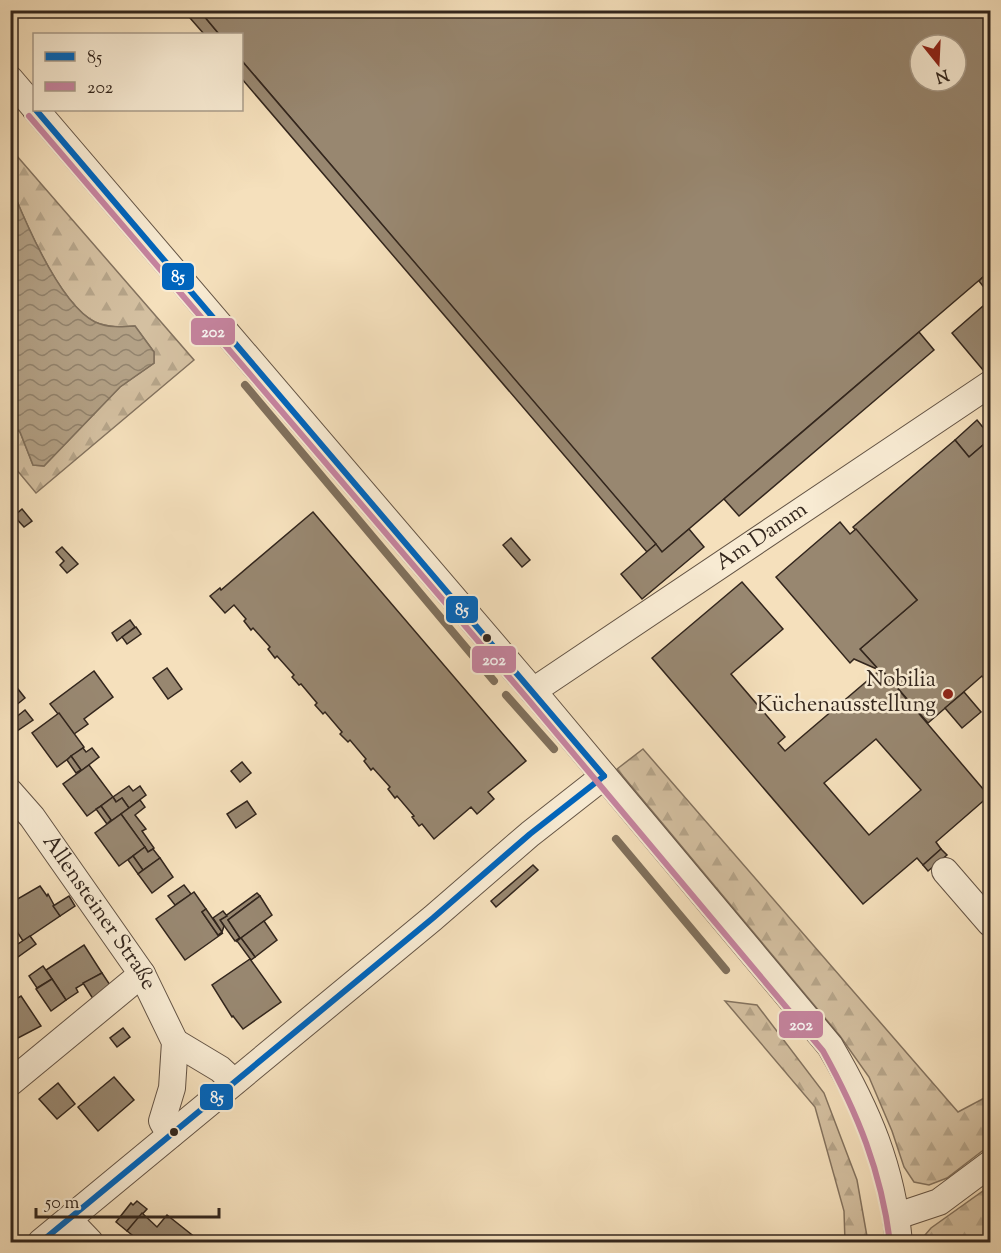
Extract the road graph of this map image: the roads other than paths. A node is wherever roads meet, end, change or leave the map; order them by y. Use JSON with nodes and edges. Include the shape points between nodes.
{"nodes":[{"id":1,"x":10,"y":79,"type":"edge"},
{"id":2,"x":33,"y":106,"type":"edge"},
{"id":3,"x":38,"y":111,"type":"edge"},
{"id":4,"x":990,"y":384,"type":"edge"},
{"id":5,"x":533,"y":692,"type":"junction"},
{"id":6,"x":604,"y":776,"type":"junction"},
{"id":7,"x":10,"y":792,"type":"edge"},
{"id":8,"x":945,"y":871,"type":"dead end"},
{"id":9,"x":990,"y":923,"type":"edge"},
{"id":10,"x":142,"y":974,"type":"junction"},
{"id":11,"x":175,"y":1042,"type":"junction"},
{"id":12,"x":234,"y":1082,"type":"junction"},
{"id":13,"x":10,"y":1083,"type":"edge"},
{"id":14,"x":170,"y":1135,"type":"junction"},
{"id":15,"x":990,"y":1164,"type":"edge"},
{"id":16,"x":897,"y":1216,"type":"junction"},
{"id":17,"x":69,"y":1220,"type":"junction"},
{"id":18,"x":41,"y":1242,"type":"edge"},
{"id":19,"x":90,"y":1242,"type":"edge"},
{"id":20,"x":899,"y":1242,"type":"edge"}],
"edges":[{"from":1,"to":2,"type":"street"},
{"from":3,"to":5,"type":"street"},
{"from":4,"to":5,"type":"street","name":"Am Damm"},
{"from":5,"to":6,"type":"street"},
{"from":6,"to":12,"type":"street"},
{"from":6,"to":16,"type":"street","via":[[830,1046],[875,1134]]},
{"from":7,"to":10,"type":"street","name":"Allensteiner Straße","via":[[32,817]]},
{"from":8,"to":9,"type":"street"},
{"from":10,"to":11,"type":"street","name":"Allensteiner Straße"},
{"from":10,"to":13,"type":"street"},
{"from":11,"to":12,"type":"street"},
{"from":11,"to":14,"type":"street","name":"Allensteiner Straße","via":[[172,1088],[162,1121]]},
{"from":12,"to":14,"type":"street"},
{"from":14,"to":17,"type":"street"},
{"from":15,"to":16,"type":"street","via":[[939,1202]]},
{"from":16,"to":20,"type":"street"},
{"from":17,"to":18,"type":"street"},
{"from":17,"to":19,"type":"street"}]}
